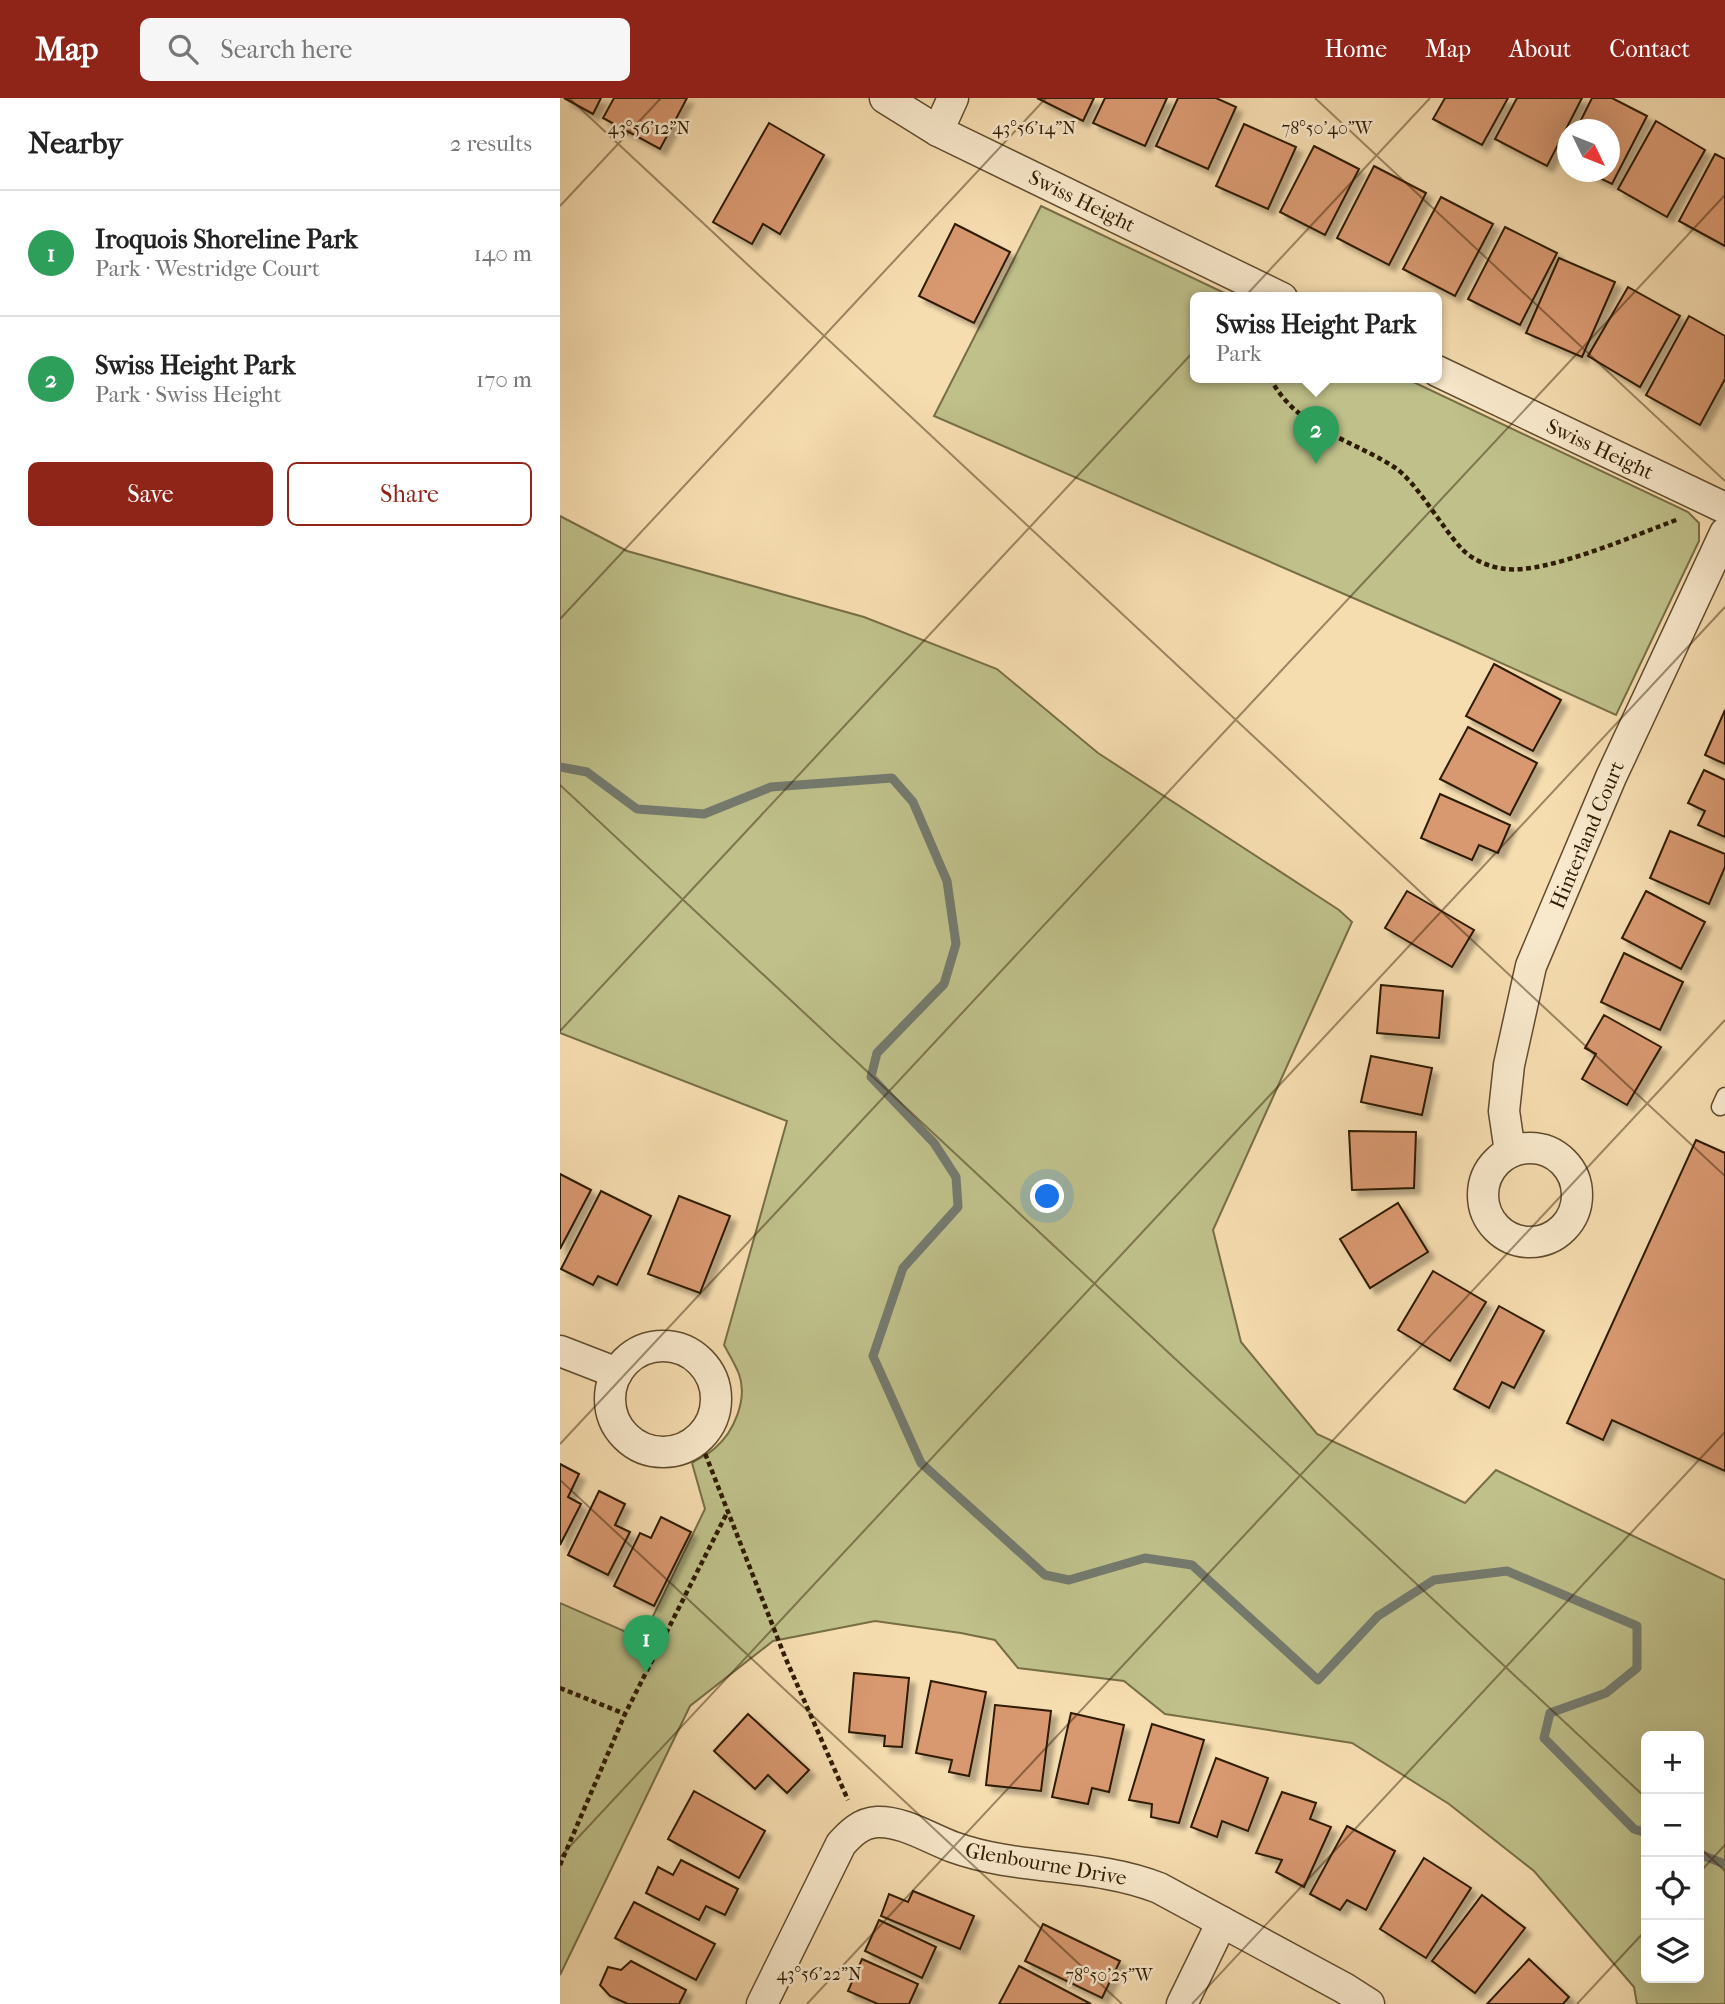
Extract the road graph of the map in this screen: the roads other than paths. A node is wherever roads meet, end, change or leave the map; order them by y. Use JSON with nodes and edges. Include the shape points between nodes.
{"nodes":[{"id":1,"x":884,"y":98,"type":"edge"},
{"id":2,"x":953,"y":98,"type":"edge"},
{"id":3,"x":938,"y":131,"type":"junction"},
{"id":4,"x":1270,"y":292,"type":"edge"},
{"id":5,"x":1442,"y":373,"type":"edge"},
{"id":6,"x":1725,"y":508,"type":"edge"},
{"id":7,"x":1725,"y":533,"type":"edge"},
{"id":8,"x":1510,"y":1152,"type":"dead end"},
{"id":9,"x":560,"y":1351,"type":"edge"},
{"id":10,"x":617,"y":1373,"type":"junction"},
{"id":11,"x":1222,"y":1922,"type":"junction"},
{"id":12,"x":762,"y":2004,"type":"edge"},
{"id":13,"x":1182,"y":2004,"type":"edge"},
{"id":14,"x":1369,"y":2004,"type":"edge"}],
"edges":[{"from":1,"to":3,"type":"street","name":"Swiss Height"},
{"from":2,"to":3,"type":"street"},
{"from":3,"to":4,"type":"street","name":"Swiss Height"},
{"from":5,"to":6,"type":"street","name":"Swiss Height"},
{"from":7,"to":8,"type":"street","name":"Hinterland Court","via":[[1611,777],[1531,966],[1505,1100]]},
{"from":9,"to":10,"type":"street"},
{"from":10,"to":10,"type":"street","via":[[610,1405],[624,1436],[637,1446],[653,1452],[686,1448],[710,1425],[716,1410],[712,1377],[690,1353],[658,1346],[628,1360]]},
{"from":11,"to":12,"type":"street","name":"Glenbourne Drive","via":[[1143,1881],[994,1859],[876,1822],[851,1833],[834,1856]]},
{"from":11,"to":13,"type":"street"},
{"from":11,"to":14,"type":"street","name":"Glenbourne Drive"}]}
